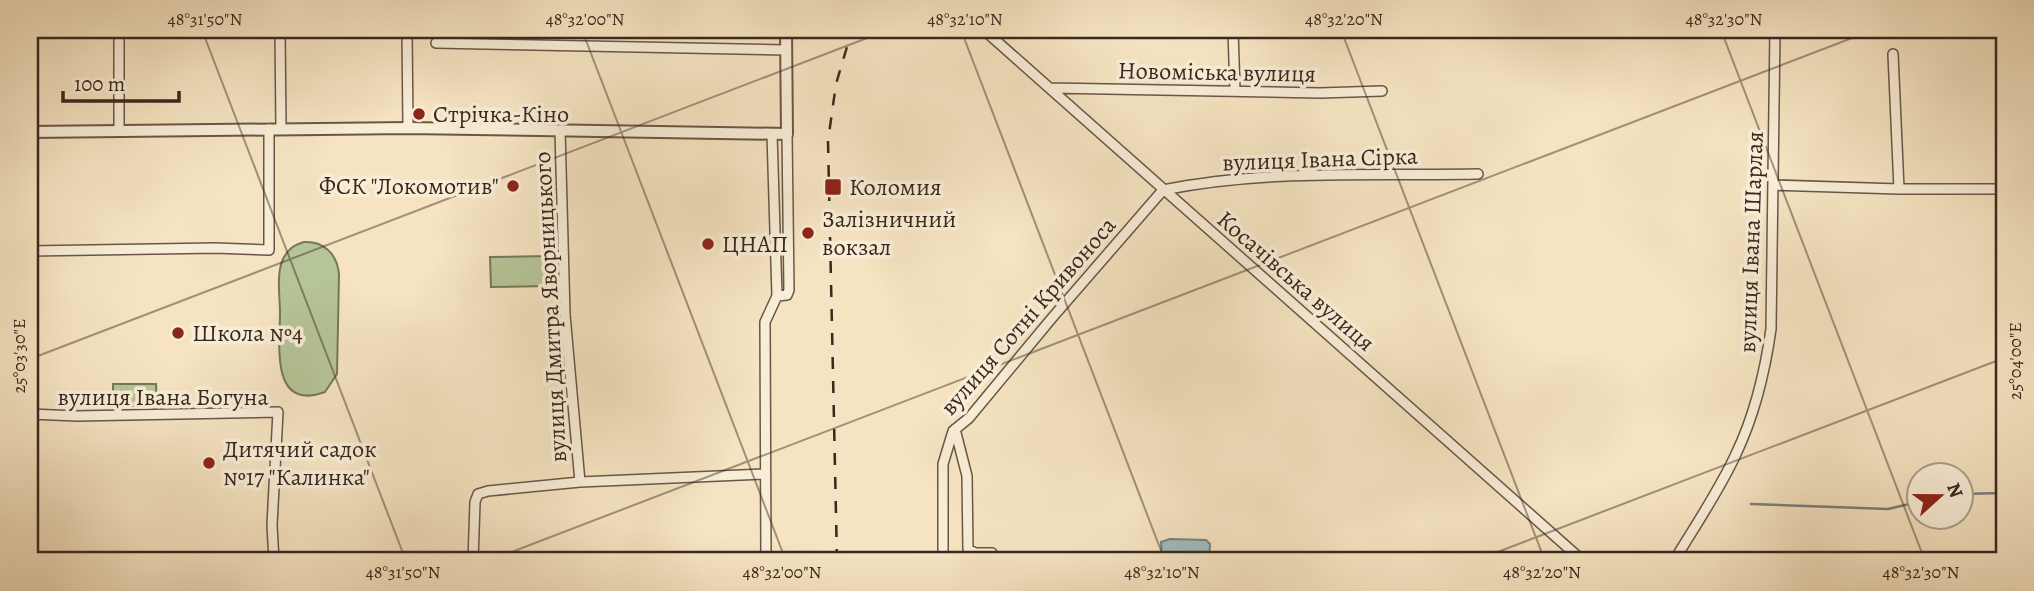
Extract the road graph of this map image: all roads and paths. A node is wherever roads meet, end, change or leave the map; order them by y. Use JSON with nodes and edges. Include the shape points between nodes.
{"nodes":[{"id":1,"x":119,"y":30,"type":"edge"},
{"id":2,"x":280,"y":30,"type":"edge"},
{"id":3,"x":407,"y":30,"type":"edge"},
{"id":4,"x":786,"y":30,"type":"edge"},
{"id":5,"x":984,"y":30,"type":"edge"},
{"id":6,"x":1233,"y":30,"type":"edge"},
{"id":7,"x":1775,"y":30,"type":"edge"},
{"id":8,"x":436,"y":43,"type":"dead end"},
{"id":9,"x":786,"y":50,"type":"junction"},
{"id":10,"x":1893,"y":54,"type":"dead end"},
{"id":11,"x":1051,"y":88,"type":"junction"},
{"id":12,"x":1235,"y":91,"type":"junction"},
{"id":13,"x":1382,"y":91,"type":"dead end"},
{"id":14,"x":408,"y":128,"type":"junction"},
{"id":15,"x":275,"y":129,"type":"junction"},
{"id":16,"x":559,"y":130,"type":"junction"},
{"id":17,"x":119,"y":131,"type":"junction"},
{"id":18,"x":30,"y":132,"type":"edge"},
{"id":19,"x":772,"y":134,"type":"junction"},
{"id":20,"x":786,"y":134,"type":"junction"},
{"id":21,"x":1478,"y":174,"type":"dead end"},
{"id":22,"x":1774,"y":185,"type":"junction"},
{"id":23,"x":1899,"y":189,"type":"junction"},
{"id":24,"x":2004,"y":189,"type":"edge"},
{"id":25,"x":1163,"y":190,"type":"junction"},
{"id":26,"x":30,"y":251,"type":"edge"},
{"id":27,"x":776,"y":296,"type":"junction"},
{"id":28,"x":30,"y":414,"type":"edge"},
{"id":29,"x":955,"y":429,"type":"junction"},
{"id":30,"x":765,"y":474,"type":"junction"},
{"id":31,"x":580,"y":482,"type":"junction"},
{"id":32,"x":274,"y":561,"type":"edge"},
{"id":33,"x":473,"y":561,"type":"edge"},
{"id":34,"x":766,"y":561,"type":"edge"},
{"id":35,"x":943,"y":561,"type":"edge"},
{"id":36,"x":992,"y":561,"type":"edge"},
{"id":37,"x":1583,"y":561,"type":"edge"},
{"id":38,"x":1674,"y":561,"type":"edge"}],
"edges":[{"from":1,"to":17,"type":"street"},
{"from":2,"to":15,"type":"street"},
{"from":3,"to":14,"type":"street"},
{"from":4,"to":9,"type":"street"},
{"from":5,"to":11,"type":"street","name":"Косачівська вулиця"},
{"from":6,"to":12,"type":"street"},
{"from":7,"to":22,"type":"street","name":"вулиця Івана Шарлая"},
{"from":8,"to":9,"type":"street"},
{"from":9,"to":20,"type":"street"},
{"from":10,"to":23,"type":"street"},
{"from":11,"to":12,"type":"street","name":"Новоміська вулиця"},
{"from":11,"to":25,"type":"street","name":"Косачівська вулиця"},
{"from":12,"to":13,"type":"street","name":"Новоміська вулиця"},
{"from":14,"to":15,"type":"street"},
{"from":14,"to":16,"type":"street"},
{"from":15,"to":17,"type":"street"},
{"from":15,"to":26,"type":"street","via":[[269,250]]},
{"from":16,"to":19,"type":"street"},
{"from":16,"to":31,"type":"street","name":"вулиця Дмитра Яворницького","via":[[565,315]]},
{"from":17,"to":18,"type":"street"},
{"from":19,"to":20,"type":"street"},
{"from":19,"to":27,"type":"street"},
{"from":20,"to":27,"type":"street","via":[[789,290],[787,295]]},
{"from":21,"to":25,"type":"street","name":"вулиця Івана Сірка","via":[[1237,178]]},
{"from":22,"to":23,"type":"street"},
{"from":22,"to":38,"type":"street","name":"вулиця Івана Шарлая","via":[[1766,365],[1736,455]]},
{"from":23,"to":24,"type":"street"},
{"from":25,"to":29,"type":"street","name":"вулиця Сотні Кривоноса"},
{"from":25,"to":37,"type":"street","name":"Косачівська вулиця"},
{"from":27,"to":30,"type":"street","via":[[765,322]]},
{"from":28,"to":32,"type":"street","name":"вулиця Івана Богуна","via":[[278,412]]},
{"from":29,"to":35,"type":"street","name":"вулиця Сотні Кривоноса","via":[[943,464]]},
{"from":29,"to":36,"type":"street","via":[[967,476],[968,549],[992,553]]},
{"from":30,"to":31,"type":"street","name":"вулиця Дмитра Яворницького"},
{"from":30,"to":34,"type":"street"},
{"from":31,"to":33,"type":"street","name":"вулиця Дмитра Яворницького","via":[[478,494]]}]}
